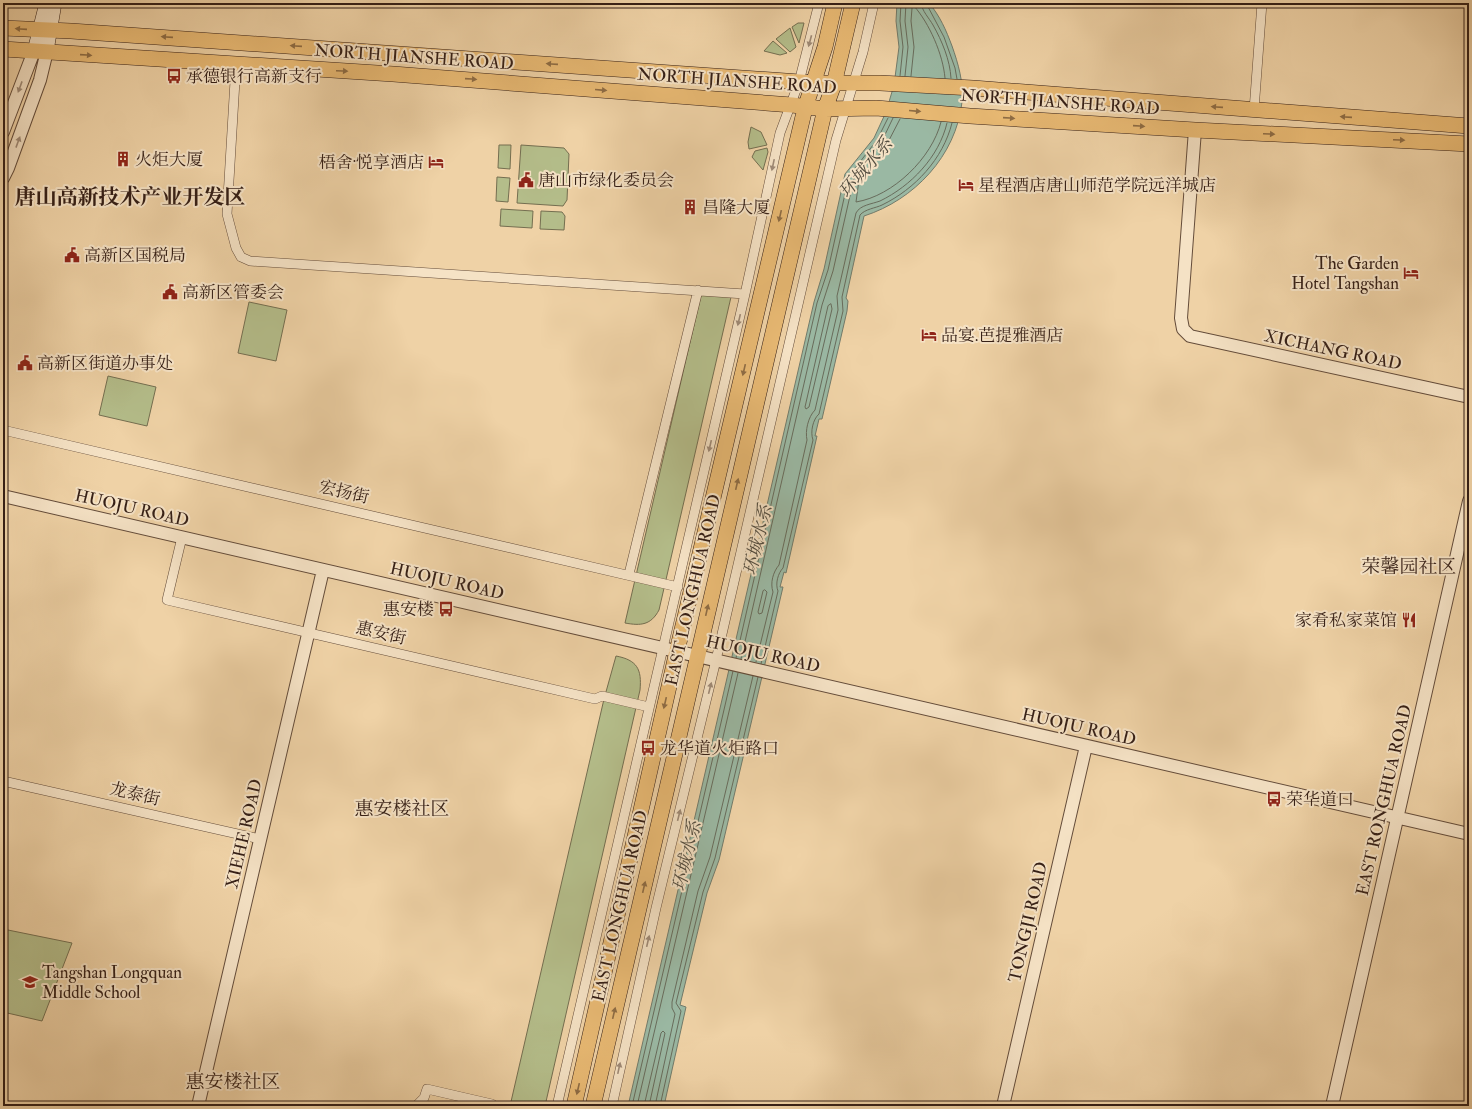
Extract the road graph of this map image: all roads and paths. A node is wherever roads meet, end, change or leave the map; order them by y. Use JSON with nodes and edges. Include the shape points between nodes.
{"nodes":[{"id":1,"x":46,"y":3,"type":"edge"},
{"id":2,"x":55,"y":3,"type":"edge"},
{"id":3,"x":819,"y":3,"type":"edge"},
{"id":4,"x":835,"y":3,"type":"edge"},
{"id":5,"x":853,"y":3,"type":"edge"},
{"id":6,"x":874,"y":3,"type":"edge"},
{"id":7,"x":1262,"y":3,"type":"edge"},
{"id":8,"x":3,"y":28,"type":"edge"},
{"id":9,"x":45,"y":30,"type":"junction"},
{"id":10,"x":3,"y":48,"type":"edge"},
{"id":11,"x":41,"y":51,"type":"junction"},
{"id":12,"x":236,"y":64,"type":"junction"},
{"id":13,"x":799,"y":82,"type":"junction"},
{"id":14,"x":814,"y":83,"type":"junction"},
{"id":15,"x":834,"y":84,"type":"junction"},
{"id":16,"x":853,"y":84,"type":"junction"},
{"id":17,"x":799,"y":106,"type":"junction"},
{"id":18,"x":825,"y":109,"type":"junction"},
{"id":19,"x":845,"y":109,"type":"junction"},
{"id":20,"x":1254,"y":110,"type":"junction"},
{"id":21,"x":1469,"y":126,"type":"edge"},
{"id":22,"x":1195,"y":130,"type":"junction"},
{"id":23,"x":3,"y":132,"type":"edge"},
{"id":24,"x":1469,"y":144,"type":"edge"},
{"id":25,"x":3,"y":178,"type":"edge"},
{"id":26,"x":698,"y":290,"type":"junction"},
{"id":27,"x":745,"y":294,"type":"junction"},
{"id":28,"x":1469,"y":397,"type":"edge"},
{"id":29,"x":3,"y":430,"type":"edge"},
{"id":30,"x":3,"y":496,"type":"edge"},
{"id":31,"x":1469,"y":501,"type":"edge"},
{"id":32,"x":182,"y":537,"type":"junction"},
{"id":33,"x":323,"y":570,"type":"junction"},
{"id":34,"x":629,"y":574,"type":"junction"},
{"id":35,"x":678,"y":587,"type":"junction"},
{"id":36,"x":308,"y":633,"type":"junction"},
{"id":37,"x":670,"y":650,"type":"junction"},
{"id":38,"x":697,"y":656,"type":"junction"},
{"id":39,"x":716,"y":660,"type":"junction"},
{"id":40,"x":649,"y":707,"type":"junction"},
{"id":41,"x":1086,"y":746,"type":"junction"},
{"id":42,"x":3,"y":781,"type":"edge"},
{"id":43,"x":1397,"y":817,"type":"junction"},
{"id":44,"x":1469,"y":834,"type":"edge"},
{"id":45,"x":260,"y":839,"type":"junction"},
{"id":46,"x":198,"y":1106,"type":"edge"},
{"id":47,"x":416,"y":1106,"type":"edge"},
{"id":48,"x":491,"y":1106,"type":"edge"},
{"id":49,"x":557,"y":1106,"type":"edge"},
{"id":50,"x":574,"y":1106,"type":"edge"},
{"id":51,"x":592,"y":1106,"type":"edge"},
{"id":52,"x":612,"y":1106,"type":"edge"},
{"id":53,"x":1003,"y":1106,"type":"edge"},
{"id":54,"x":1332,"y":1106,"type":"edge"}],
"edges":[{"from":1,"to":9,"type":"main road"},
{"from":2,"to":9,"type":"main road"},
{"from":3,"to":13,"type":"street","one_way":true},
{"from":4,"to":14,"type":"main road","name":"EAST LONGHUA ROAD"},
{"from":5,"to":15,"type":"main road","name":"EAST LONGHUA ROAD"},
{"from":6,"to":16,"type":"street"},
{"from":7,"to":20,"type":"street"},
{"from":9,"to":8,"type":"main road","name":"NORTH JIANSHE ROAD","one_way":true},
{"from":9,"to":11,"type":"main road"},
{"from":13,"to":9,"type":"main road","name":"NORTH JIANSHE ROAD","one_way":true},
{"from":10,"to":11,"type":"main road","name":"NORTH JIANSHE ROAD"},
{"from":11,"to":12,"type":"main road","name":"NORTH JIANSHE ROAD","one_way":true},
{"from":11,"to":23,"type":"street","one_way":true},
{"from":25,"to":11,"type":"street","one_way":true,"via":[[40,80]]},
{"from":12,"to":17,"type":"main road","name":"NORTH JIANSHE ROAD","one_way":true},
{"from":12,"to":26,"type":"street","via":[[227,214],[241,257],[250,261]]},
{"from":13,"to":14,"type":"main road","name":"NORTH JIANSHE ROAD"},
{"from":13,"to":17,"type":"street"},
{"from":14,"to":15,"type":"main road","name":"NORTH JIANSHE ROAD"},
{"from":14,"to":17,"type":"main road","name":"EAST LONGHUA ROAD"},
{"from":15,"to":16,"type":"main road","name":"NORTH JIANSHE ROAD"},
{"from":15,"to":18,"type":"main road","name":"EAST LONGHUA ROAD"},
{"from":16,"to":19,"type":"street"},
{"from":20,"to":16,"type":"main road","name":"NORTH JIANSHE ROAD","one_way":true,"via":[[973,88]]},
{"from":17,"to":18,"type":"main road","name":"NORTH JIANSHE ROAD"},
{"from":17,"to":27,"type":"street","one_way":true,"via":[[780,133]]},
{"from":17,"to":37,"type":"main road","name":"EAST LONGHUA ROAD","one_way":true},
{"from":18,"to":19,"type":"main road","name":"NORTH JIANSHE ROAD"},
{"from":38,"to":18,"type":"main road","name":"EAST LONGHUA ROAD","one_way":true},
{"from":19,"to":22,"type":"main road","name":"NORTH JIANSHE ROAD","one_way":true,"via":[[876,108]]},
{"from":19,"to":39,"type":"street"},
{"from":21,"to":20,"type":"main road","name":"NORTH JIANSHE ROAD","one_way":true},
{"from":22,"to":24,"type":"main road","name":"NORTH JIANSHE ROAD","one_way":true},
{"from":22,"to":28,"type":"street","name":"XICHANG ROAD","via":[[1181,318],[1183,329],[1190,336]]},
{"from":26,"to":27,"type":"street"},
{"from":26,"to":34,"type":"street"},
{"from":27,"to":35,"type":"street","one_way":true},
{"from":29,"to":34,"type":"street","name":"宏扬街"},
{"from":30,"to":32,"type":"street","name":"HUOJU ROAD"},
{"from":31,"to":43,"type":"street","name":"EAST RONGHUA ROAD"},
{"from":32,"to":33,"type":"street","name":"HUOJU ROAD"},
{"from":32,"to":36,"type":"street","name":"惠安街","via":[[167,600]]},
{"from":33,"to":36,"type":"street","name":"XIEHE ROAD"},
{"from":33,"to":37,"type":"street","name":"HUOJU ROAD"},
{"from":34,"to":35,"type":"street","name":"宏扬街"},
{"from":35,"to":37,"type":"street"},
{"from":36,"to":40,"type":"street","name":"惠安街","via":[[595,699],[602,696]]},
{"from":36,"to":45,"type":"street","name":"XIEHE ROAD"},
{"from":37,"to":38,"type":"street","name":"HUOJU ROAD"},
{"from":37,"to":40,"type":"street"},
{"from":37,"to":50,"type":"main road","name":"EAST LONGHUA ROAD","one_way":true},
{"from":38,"to":39,"type":"street","name":"HUOJU ROAD"},
{"from":51,"to":38,"type":"main road","name":"EAST LONGHUA ROAD","one_way":true},
{"from":39,"to":41,"type":"street","name":"HUOJU ROAD"},
{"from":52,"to":39,"type":"street","one_way":true,"via":[[656,908]]},
{"from":40,"to":49,"type":"street"},
{"from":41,"to":43,"type":"street","name":"HUOJU ROAD"},
{"from":41,"to":53,"type":"street","name":"TONGJI ROAD"},
{"from":42,"to":45,"type":"street","name":"龙泰街"},
{"from":43,"to":44,"type":"street","name":"HUOJU ROAD"},
{"from":43,"to":54,"type":"street","name":"EAST RONGHUA ROAD"},
{"from":45,"to":46,"type":"street","name":"XIEHE ROAD"},
{"from":47,"to":48,"type":"street","via":[[424,1098],[427,1089],[492,1104]]}]}
